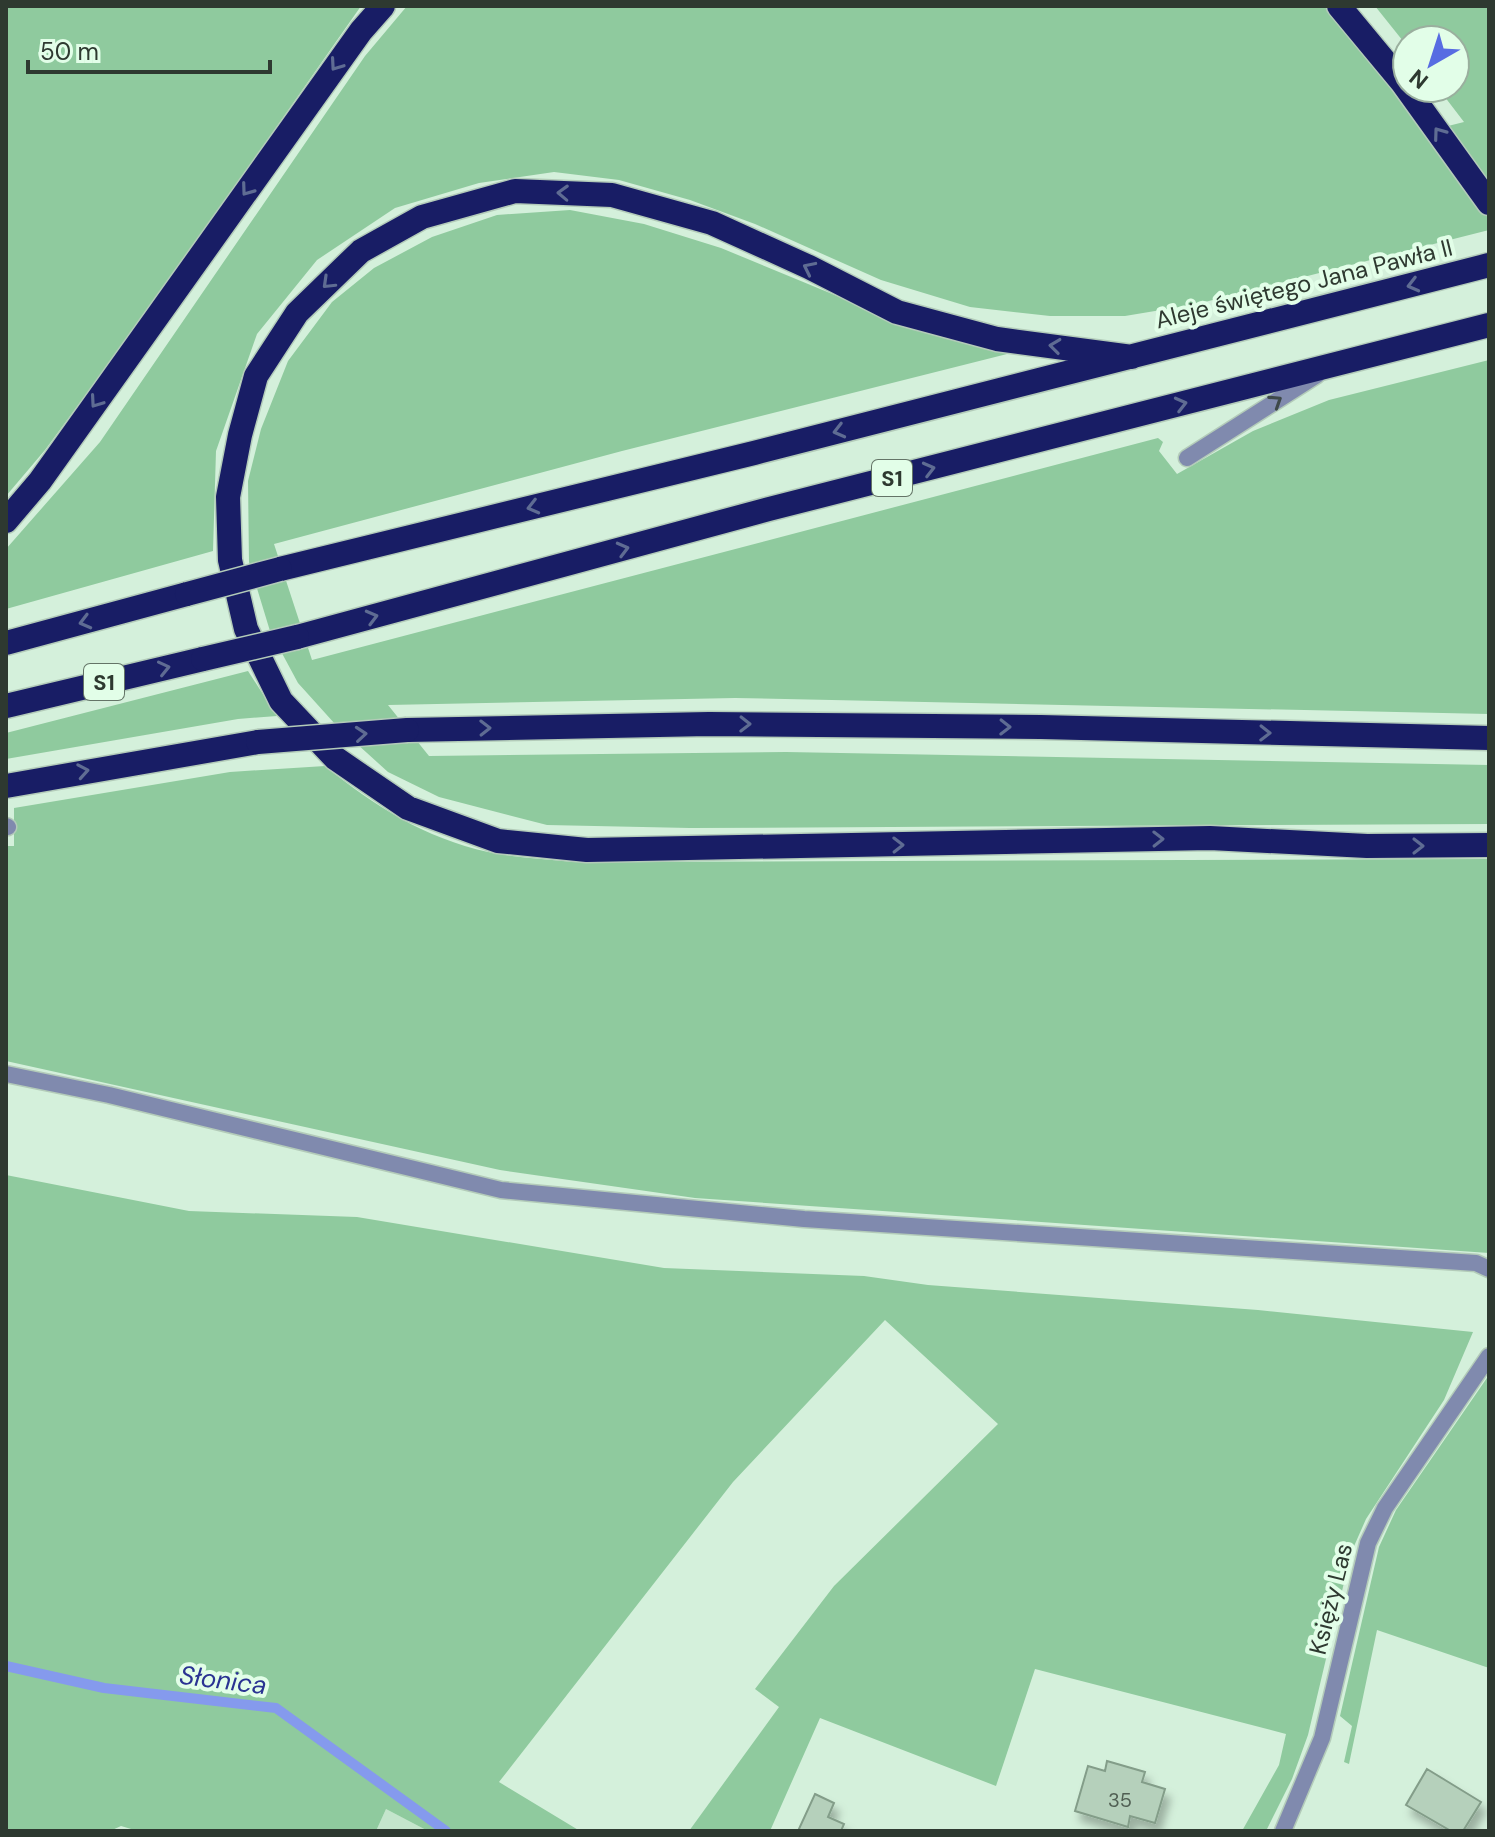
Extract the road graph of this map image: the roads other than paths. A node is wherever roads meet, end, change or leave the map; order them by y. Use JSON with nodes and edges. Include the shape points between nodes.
{"nodes":[{"id":1,"x":383,"y":6,"type":"edge"},
{"id":2,"x":1339,"y":6,"type":"edge"},
{"id":3,"x":1487,"y":200,"type":"edge"},
{"id":4,"x":1489,"y":265,"type":"edge"},
{"id":5,"x":1489,"y":325,"type":"edge"},
{"id":6,"x":1132,"y":357,"type":"junction"},
{"id":7,"x":1331,"y":366,"type":"junction"},
{"id":8,"x":1187,"y":458,"type":"dead end"},
{"id":9,"x":6,"y":521,"type":"edge"},
{"id":10,"x":6,"y":643,"type":"edge"},
{"id":11,"x":6,"y":706,"type":"edge"},
{"id":12,"x":1489,"y":738,"type":"edge"},
{"id":13,"x":6,"y":786,"type":"edge"},
{"id":14,"x":1489,"y":845,"type":"edge"},
{"id":15,"x":6,"y":1074,"type":"edge"},
{"id":16,"x":1489,"y":1269,"type":"edge"},
{"id":17,"x":1489,"y":1356,"type":"edge"},
{"id":18,"x":1283,"y":1831,"type":"edge"}],
"edges":[{"from":1,"to":9,"type":"highway","one_way":true},
{"from":3,"to":2,"type":"highway","one_way":true},
{"from":4,"to":6,"type":"highway","name":"Aleje świętego Jana Pawła II","number":"S1","one_way":true},
{"from":5,"to":7,"type":"highway","number":"S1"},
{"from":6,"to":10,"type":"highway","number":"S1","one_way":true,"bridge":true,"via":[[280,569]]},
{"from":6,"to":14,"type":"highway","one_way":true,"via":[[997,339],[897,312],[712,223],[612,195],[515,191],[422,217],[350,261],[297,313],[256,376],[228,497],[230,560],[246,629],[281,701],[335,758],[408,808],[498,841],[587,850],[1210,838],[1367,846]]},
{"from":8,"to":7,"type":"street","one_way":true},
{"from":11,"to":7,"type":"highway","number":"S1","one_way":true,"bridge":true,"via":[[297,637],[769,509]]},
{"from":13,"to":12,"type":"highway","one_way":true,"bridge":true,"via":[[258,742],[407,730],[709,724]]},
{"from":15,"to":16,"type":"street","via":[[501,1190],[804,1219],[1476,1263]]},
{"from":17,"to":18,"type":"street","name":"Księży Las","via":[[1385,1508],[1368,1543],[1322,1738]]}]}
